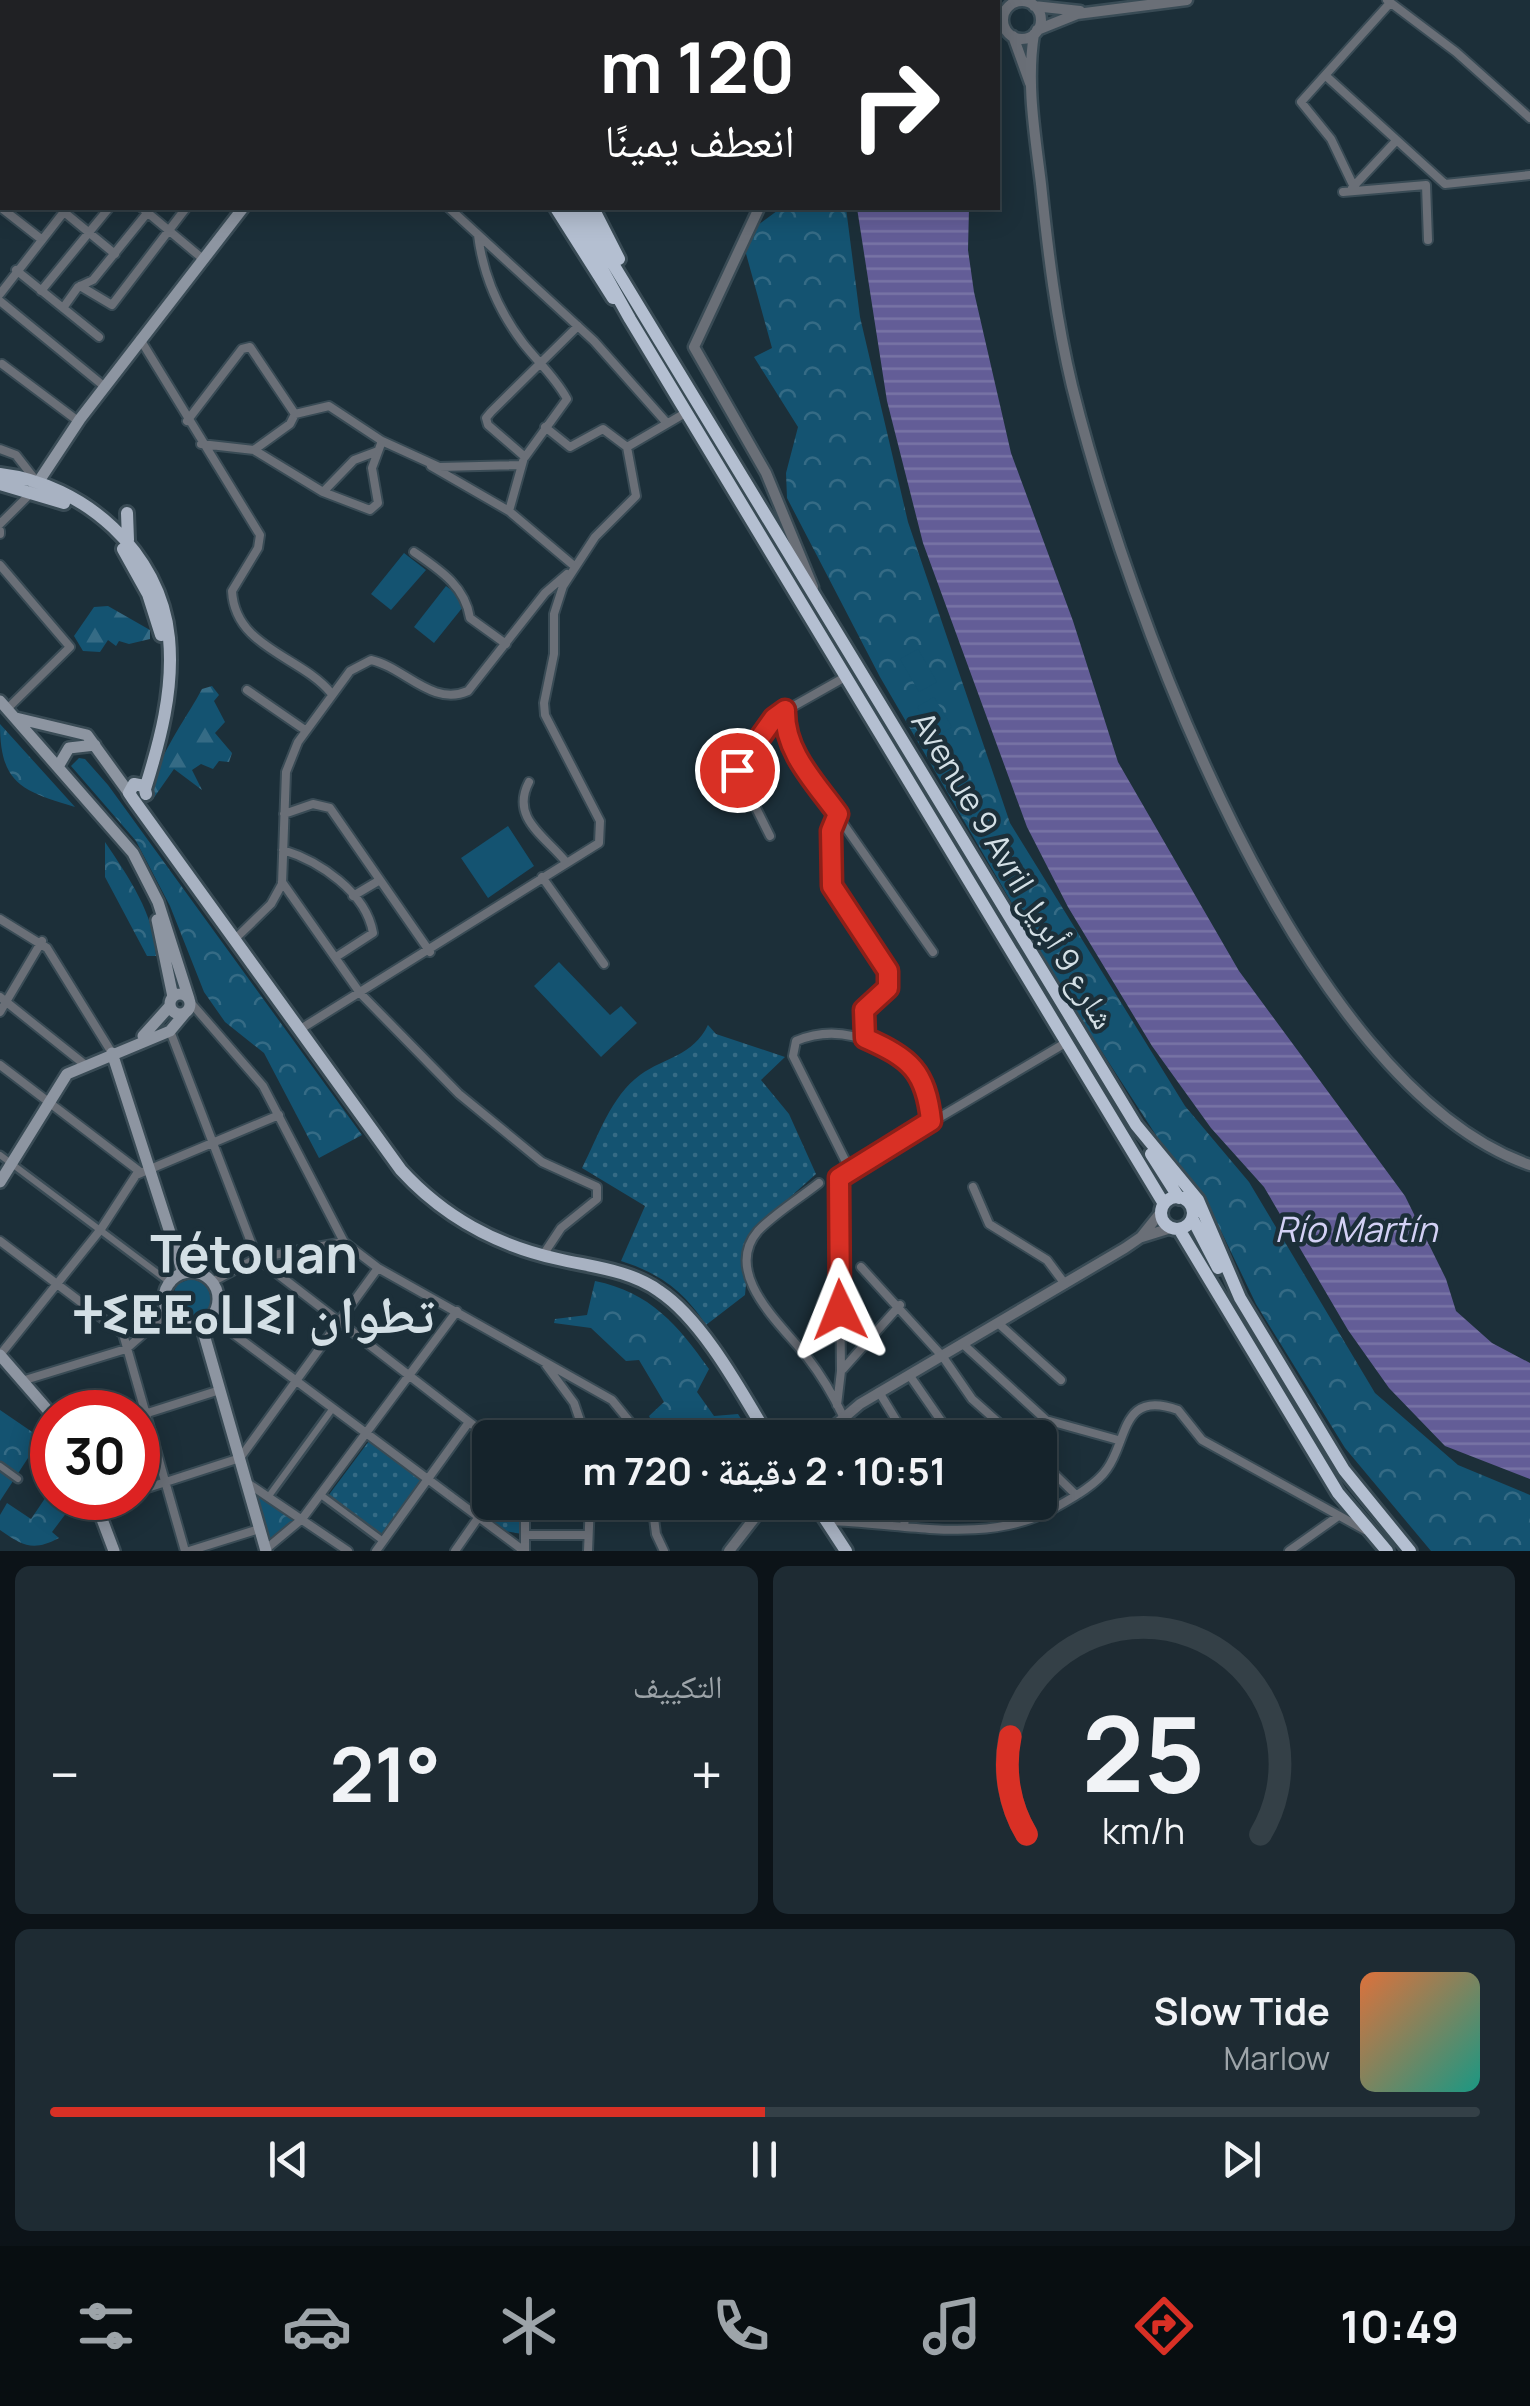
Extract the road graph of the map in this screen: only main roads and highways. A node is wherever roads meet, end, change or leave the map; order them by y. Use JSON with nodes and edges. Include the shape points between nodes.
{"nodes":[{"id":1,"x":242,"y":210,"type":"edge"},
{"id":2,"x":557,"y":210,"type":"edge"},
{"id":3,"x":569,"y":210,"type":"edge"},
{"id":4,"x":581,"y":210,"type":"edge"},
{"id":5,"x":593,"y":210,"type":"edge"},
{"id":6,"x":638,"y":302,"type":"junction"},
{"id":7,"x":630,"y":319,"type":"junction"},
{"id":8,"x":0,"y":474,"type":"edge"},
{"id":9,"x":0,"y":484,"type":"edge"},
{"id":10,"x":34,"y":486,"type":"junction"},
{"id":11,"x":128,"y":513,"type":"dead end"},
{"id":12,"x":128,"y":543,"type":"junction"},
{"id":13,"x":6,"y":710,"type":"edge"},
{"id":14,"x":96,"y":746,"type":"junction"},
{"id":15,"x":58,"y":765,"type":"junction"},
{"id":16,"x":137,"y":791,"type":"junction"},
{"id":17,"x":172,"y":1004,"type":"junction"},
{"id":18,"x":188,"y":1005,"type":"junction"},
{"id":19,"x":170,"y":1031,"type":"junction"},
{"id":20,"x":128,"y":1047,"type":"junction"},
{"id":21,"x":112,"y":1054,"type":"junction"},
{"id":22,"x":1136,"y":1125,"type":"junction"},
{"id":23,"x":0,"y":1182,"type":"edge"},
{"id":24,"x":1178,"y":1198,"type":"junction"},
{"id":25,"x":1163,"y":1208,"type":"junction"},
{"id":26,"x":1192,"y":1218,"type":"junction"},
{"id":27,"x":1175,"y":1228,"type":"junction"},
{"id":28,"x":183,"y":1273,"type":"junction"},
{"id":29,"x":1240,"y":1298,"type":"junction"},
{"id":30,"x":206,"y":1320,"type":"junction"},
{"id":31,"x":0,"y":1355,"type":"edge"},
{"id":32,"x":35,"y":1390,"type":"edge"},
{"id":33,"x":757,"y":1420,"type":"edge"},
{"id":34,"x":102,"y":1520,"type":"edge"},
{"id":35,"x":825,"y":1520,"type":"edge"},
{"id":36,"x":266,"y":1550,"type":"edge"},
{"id":37,"x":114,"y":1551,"type":"edge"},
{"id":38,"x":846,"y":1551,"type":"edge"},
{"id":39,"x":1387,"y":1551,"type":"edge"},
{"id":40,"x":1410,"y":1551,"type":"edge"}],
"edges":[{"from":1,"to":10,"type":"main road"},
{"from":2,"to":7,"type":"highway"},
{"from":3,"to":7,"type":"highway","name":"Avenue 9 Avril شارع 9 أبريل"},
{"from":4,"to":6,"type":"highway","name":"Avenue 9 Avril شارع 9 أبريل"},
{"from":5,"to":6,"type":"highway"},
{"from":6,"to":22,"type":"highway","name":"Avenue 9 Avril شارع 9 أبريل"},
{"from":7,"to":25,"type":"highway","name":"Avenue 9 Avril شارع 9 أبريل"},
{"from":8,"to":10,"type":"main road"},
{"from":9,"to":10,"type":"main road"},
{"from":10,"to":12,"type":"main road","via":[[85,504]]},
{"from":10,"to":16,"type":"main road","via":[[112,537],[148,594],[162,638],[162,683]]},
{"from":11,"to":12,"type":"main road"},
{"from":12,"to":16,"type":"main road","via":[[155,586],[170,640],[165,716]]},
{"from":13,"to":14,"type":"main road","via":[[79,731]]},
{"from":13,"to":15,"type":"main road"},
{"from":13,"to":17,"type":"main road","via":[[129,858],[157,920]]},
{"from":14,"to":15,"type":"main road","via":[[69,748]]},
{"from":14,"to":16,"type":"main road","via":[[118,778]]},
{"from":15,"to":18,"type":"main road","via":[[133,853],[158,902]]},
{"from":16,"to":33,"type":"main road","via":[[144,811],[299,1030],[424,1196],[463,1224],[659,1290],[721,1363]]},
{"from":17,"to":18,"type":"main road"},
{"from":17,"to":18,"type":"main road","via":[[184,994]]},
{"from":17,"to":19,"type":"main road"},
{"from":17,"to":20,"type":"main road"},
{"from":18,"to":19,"type":"main road"},
{"from":19,"to":20,"type":"main road"},
{"from":20,"to":21,"type":"main road"},
{"from":21,"to":23,"type":"main road","via":[[67,1074]]},
{"from":21,"to":28,"type":"main road"},
{"from":22,"to":24,"type":"highway"},
{"from":22,"to":29,"type":"highway","name":"Avenue 9 Avril شارع 9 أبريل","via":[[1198,1200]]},
{"from":24,"to":25,"type":"highway"},
{"from":24,"to":26,"type":"highway","via":[[1190,1205]]},
{"from":25,"to":27,"type":"highway","name":"Avenue 9 Avril شارع 9 أبريل"},
{"from":26,"to":27,"type":"highway"},
{"from":26,"to":29,"type":"highway"},
{"from":27,"to":39,"type":"highway","via":[[1317,1461]]},
{"from":28,"to":30,"type":"main road","via":[[212,1282],[218,1297]]},
{"from":28,"to":30,"type":"main road","via":[[165,1291],[168,1312],[182,1324]]},
{"from":29,"to":40,"type":"highway","name":"Avenue 9 Avril شارع 9 أبريل","via":[[1351,1482]]},
{"from":30,"to":36,"type":"main road"},
{"from":31,"to":32,"type":"main road"},
{"from":34,"to":37,"type":"main road"},
{"from":35,"to":38,"type":"main road"}]}
